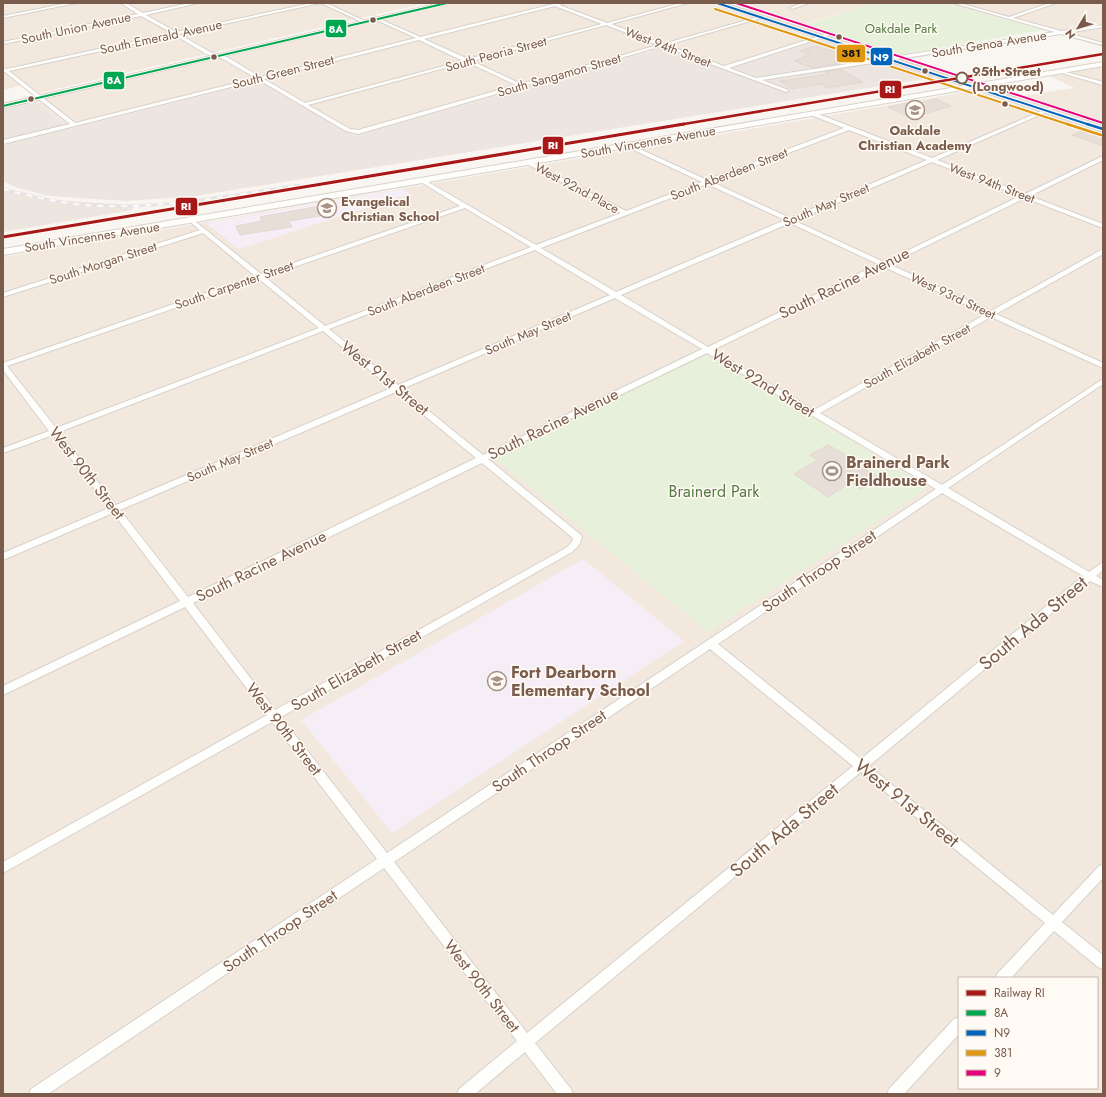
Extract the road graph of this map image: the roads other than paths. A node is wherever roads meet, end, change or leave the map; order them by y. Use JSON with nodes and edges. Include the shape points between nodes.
{"nodes":[{"id":1,"x":74,"y":3,"type":"edge"},
{"id":2,"x":123,"y":3,"type":"edge"},
{"id":3,"x":196,"y":3,"type":"edge"},
{"id":4,"x":318,"y":3,"type":"edge"},
{"id":5,"x":323,"y":3,"type":"edge"},
{"id":6,"x":434,"y":3,"type":"edge"},
{"id":7,"x":447,"y":3,"type":"edge"},
{"id":8,"x":563,"y":3,"type":"edge"},
{"id":9,"x":686,"y":3,"type":"edge"},
{"id":10,"x":717,"y":3,"type":"edge"},
{"id":11,"x":729,"y":3,"type":"edge"},
{"id":12,"x":808,"y":3,"type":"edge"},
{"id":13,"x":955,"y":3,"type":"edge"},
{"id":14,"x":1054,"y":3,"type":"edge"},
{"id":15,"x":553,"y":4,"type":"edge"},
{"id":16,"x":791,"y":8,"type":"dead end"},
{"id":17,"x":142,"y":14,"type":"junction"},
{"id":18,"x":3,"y":17,"type":"edge"},
{"id":19,"x":760,"y":17,"type":"junction"},
{"id":20,"x":375,"y":18,"type":"junction"},
{"id":21,"x":1009,"y":18,"type":"junction"},
{"id":22,"x":362,"y":21,"type":"junction"},
{"id":23,"x":607,"y":24,"type":"junction"},
{"id":24,"x":1103,"y":26,"type":"edge"},
{"id":25,"x":1061,"y":32,"type":"junction"},
{"id":26,"x":176,"y":34,"type":"junction"},
{"id":27,"x":825,"y":36,"type":"junction"},
{"id":28,"x":420,"y":38,"type":"junction"},
{"id":29,"x":3,"y":43,"type":"edge"},
{"id":30,"x":1103,"y":44,"type":"edge"},
{"id":31,"x":662,"y":45,"type":"junction"},
{"id":32,"x":216,"y":55,"type":"junction"},
{"id":33,"x":898,"y":58,"type":"junction"},
{"id":34,"x":889,"y":60,"type":"junction"},
{"id":35,"x":468,"y":61,"type":"junction"},
{"id":36,"x":1103,"y":64,"type":"edge"},
{"id":37,"x":724,"y":68,"type":"junction"},
{"id":38,"x":4,"y":70,"type":"edge"},
{"id":39,"x":1060,"y":71,"type":"junction"},
{"id":40,"x":261,"y":78,"type":"junction"},
{"id":41,"x":756,"y":80,"type":"junction"},
{"id":42,"x":1103,"y":84,"type":"edge"},
{"id":43,"x":982,"y":85,"type":"junction"},
{"id":44,"x":522,"y":86,"type":"junction"},
{"id":45,"x":973,"y":87,"type":"junction"},
{"id":46,"x":786,"y":91,"type":"dead end"},
{"id":47,"x":38,"y":96,"type":"junction"},
{"id":48,"x":3,"y":103,"type":"edge"},
{"id":49,"x":305,"y":104,"type":"junction"},
{"id":50,"x":3,"y":106,"type":"edge"},
{"id":51,"x":1050,"y":109,"type":"junction"},
{"id":52,"x":813,"y":114,"type":"junction"},
{"id":53,"x":72,"y":124,"type":"junction"},
{"id":54,"x":1103,"y":124,"type":"edge"},
{"id":55,"x":849,"y":128,"type":"junction"},
{"id":56,"x":1103,"y":129,"type":"edge"},
{"id":57,"x":3,"y":142,"type":"edge"},
{"id":58,"x":629,"y":146,"type":"junction"},
{"id":59,"x":1103,"y":158,"type":"edge"},
{"id":60,"x":932,"y":160,"type":"junction"},
{"id":61,"x":529,"y":163,"type":"junction"},
{"id":62,"x":423,"y":181,"type":"junction"},
{"id":63,"x":707,"y":182,"type":"junction"},
{"id":64,"x":1025,"y":196,"type":"junction"},
{"id":65,"x":465,"y":206,"type":"junction"},
{"id":66,"x":626,"y":213,"type":"junction"},
{"id":67,"x":191,"y":220,"type":"junction"},
{"id":68,"x":790,"y":220,"type":"junction"},
{"id":69,"x":1103,"y":226,"type":"edge"},
{"id":70,"x":204,"y":231,"type":"junction"},
{"id":71,"x":535,"y":248,"type":"junction"},
{"id":72,"x":1103,"y":251,"type":"edge"},
{"id":73,"x":3,"y":252,"type":"edge"},
{"id":74,"x":883,"y":264,"type":"junction"},
{"id":75,"x":260,"y":277,"type":"junction"},
{"id":76,"x":3,"y":294,"type":"edge"},
{"id":77,"x":615,"y":295,"type":"junction"},
{"id":78,"x":991,"y":314,"type":"junction"},
{"id":79,"x":324,"y":328,"type":"junction"},
{"id":80,"x":707,"y":350,"type":"junction"},
{"id":81,"x":3,"y":365,"type":"edge"},
{"id":82,"x":1103,"y":366,"type":"edge"},
{"id":83,"x":1103,"y":381,"type":"edge"},
{"id":84,"x":398,"y":388,"type":"junction"},
{"id":85,"x":814,"y":413,"type":"junction"},
{"id":86,"x":54,"y":431,"type":"junction"},
{"id":87,"x":3,"y":451,"type":"edge"},
{"id":88,"x":483,"y":458,"type":"junction"},
{"id":89,"x":942,"y":488,"type":"junction"},
{"id":90,"x":115,"y":509,"type":"junction"},
{"id":91,"x":578,"y":537,"type":"joint"},
{"id":92,"x":3,"y":557,"type":"edge"},
{"id":93,"x":1103,"y":565,"type":"edge"},
{"id":94,"x":1090,"y":576,"type":"junction"},
{"id":95,"x":1103,"y":584,"type":"edge"},
{"id":96,"x":186,"y":602,"type":"junction"},
{"id":97,"x":710,"y":643,"type":"junction"},
{"id":98,"x":3,"y":691,"type":"edge"},
{"id":99,"x":274,"y":716,"type":"junction"},
{"id":100,"x":861,"y":766,"type":"junction"},
{"id":101,"x":385,"y":860,"type":"junction"},
{"id":102,"x":3,"y":868,"type":"edge"},
{"id":103,"x":1103,"y":870,"type":"edge"},
{"id":104,"x":1053,"y":922,"type":"junction"},
{"id":105,"x":1103,"y":963,"type":"edge"},
{"id":106,"x":1003,"y":977,"type":"edge"},
{"id":107,"x":958,"y":1025,"type":"edge"},
{"id":108,"x":526,"y":1043,"type":"junction"},
{"id":109,"x":36,"y":1094,"type":"edge"},
{"id":110,"x":464,"y":1094,"type":"edge"},
{"id":111,"x":566,"y":1094,"type":"edge"},
{"id":112,"x":894,"y":1094,"type":"edge"}],
"edges":[{"from":1,"to":18,"type":"street"},
{"from":2,"to":17,"type":"street"},
{"from":3,"to":17,"type":"street","name":"South Union Avenue"},
{"from":4,"to":26,"type":"street","name":"South Emerald Avenue"},
{"from":5,"to":22,"type":"street"},
{"from":6,"to":20,"type":"main road"},
{"from":7,"to":20,"type":"main road"},
{"from":8,"to":15,"type":"street","name":"South Green Street"},
{"from":9,"to":23,"type":"street","name":"South Peoria Street"},
{"from":10,"to":19,"type":"main road"},
{"from":11,"to":27,"type":"main road"},
{"from":12,"to":16,"type":"street"},
{"from":13,"to":21,"type":"street"},
{"from":14,"to":21,"type":"street"},
{"from":15,"to":23,"type":"street","name":"West 94th Street"},
{"from":15,"to":28,"type":"street","name":"South Green Street"},
{"from":17,"to":26,"type":"street"},
{"from":17,"to":29,"type":"street","name":"South Union Avenue"},
{"from":19,"to":27,"type":"main road"},
{"from":19,"to":31,"type":"street","name":"South Sangamon Street"},
{"from":20,"to":22,"type":"main road"},
{"from":20,"to":28,"type":"street"},
{"from":21,"to":25,"type":"street"},
{"from":22,"to":32,"type":"main road"},
{"from":23,"to":31,"type":"street","name":"West 94th Street"},
{"from":23,"to":35,"type":"street","name":"South Peoria Street"},
{"from":24,"to":25,"type":"street","name":"South Genoa Avenue"},
{"from":25,"to":30,"type":"street"},
{"from":25,"to":33,"type":"street","name":"South Genoa Avenue"},
{"from":26,"to":32,"type":"street"},
{"from":26,"to":38,"type":"street","name":"South Emerald Avenue"},
{"from":27,"to":33,"type":"main road"},
{"from":27,"to":34,"type":"main road"},
{"from":27,"to":37,"type":"street"},
{"from":28,"to":35,"type":"street"},
{"from":28,"to":40,"type":"street","name":"South Green Street"},
{"from":31,"to":37,"type":"street","name":"West 94th Street"},
{"from":31,"to":44,"type":"street","name":"South Sangamon Street"},
{"from":32,"to":40,"type":"street"},
{"from":32,"to":47,"type":"main road"},
{"from":33,"to":34,"type":"street","name":"South Genoa Avenue"},
{"from":33,"to":43,"type":"main road"},
{"from":34,"to":41,"type":"street","name":"South Genoa Avenue"},
{"from":34,"to":45,"type":"main road"},
{"from":35,"to":44,"type":"street"},
{"from":35,"to":49,"type":"street","name":"South Peoria Street"},
{"from":36,"to":39,"type":"main road","name":"South Vincennes Avenue"},
{"from":37,"to":41,"type":"street","name":"West 94th Street"},
{"from":38,"to":47,"type":"street"},
{"from":39,"to":42,"type":"street"},
{"from":39,"to":43,"type":"main road","name":"South Vincennes Avenue"},
{"from":40,"to":49,"type":"street"},
{"from":40,"to":53,"type":"street","name":"South Green Street"},
{"from":41,"to":46,"type":"street","name":"West 94th Street"},
{"from":43,"to":45,"type":"main road","name":"South Vincennes Avenue"},
{"from":43,"to":51,"type":"main road"},
{"from":44,"to":49,"type":"street","name":"South Sangamon Street","via":[[358,132],[348,130]]},
{"from":45,"to":51,"type":"main road"},
{"from":45,"to":52,"type":"main road","name":"South Vincennes Avenue"},
{"from":47,"to":48,"type":"main road"},
{"from":47,"to":50,"type":"main road"},
{"from":47,"to":53,"type":"street"},
{"from":51,"to":54,"type":"main road"},
{"from":51,"to":56,"type":"main road"},
{"from":51,"to":60,"type":"street","name":"South May Street"},
{"from":52,"to":55,"type":"street","name":"West 94th Street"},
{"from":52,"to":58,"type":"main road","name":"South Vincennes Avenue"},
{"from":53,"to":57,"type":"street","name":"South Green Street"},
{"from":55,"to":60,"type":"street","name":"West 94th Street"},
{"from":55,"to":63,"type":"street","name":"South Aberdeen Street"},
{"from":58,"to":61,"type":"main road","name":"South Vincennes Avenue"},
{"from":58,"to":63,"type":"street","name":"West 93rd Street"},
{"from":59,"to":64,"type":"street","name":"South Racine Avenue"},
{"from":60,"to":64,"type":"street","name":"West 94th Street"},
{"from":60,"to":68,"type":"street","name":"South May Street"},
{"from":61,"to":62,"type":"main road","name":"South Vincennes Avenue"},
{"from":61,"to":66,"type":"street","name":"West 92nd Place"},
{"from":62,"to":65,"type":"street","name":"West 92nd Street"},
{"from":62,"to":67,"type":"main road","name":"South Vincennes Avenue"},
{"from":63,"to":66,"type":"street","name":"South Aberdeen Street"},
{"from":63,"to":68,"type":"street","name":"West 93rd Street"},
{"from":64,"to":69,"type":"street","name":"West 94th Street"},
{"from":64,"to":74,"type":"street","name":"South Racine Avenue"},
{"from":65,"to":71,"type":"street","name":"West 92nd Street"},
{"from":65,"to":75,"type":"street","name":"South Carpenter Street"},
{"from":66,"to":71,"type":"street","name":"South Aberdeen Street"},
{"from":67,"to":70,"type":"street","name":"West 91st Street"},
{"from":67,"to":73,"type":"main road","name":"South Vincennes Avenue"},
{"from":68,"to":74,"type":"street","name":"West 93rd Street"},
{"from":68,"to":77,"type":"street","name":"South May Street"},
{"from":70,"to":75,"type":"street","name":"West 91st Street"},
{"from":70,"to":76,"type":"street","name":"South Morgan Street"},
{"from":71,"to":77,"type":"street","name":"West 92nd Street"},
{"from":71,"to":79,"type":"street","name":"South Aberdeen Street"},
{"from":72,"to":78,"type":"street","name":"South Elizabeth Street"},
{"from":74,"to":78,"type":"street","name":"West 93rd Street"},
{"from":74,"to":80,"type":"street","name":"South Racine Avenue"},
{"from":75,"to":79,"type":"street","name":"West 91st Street"},
{"from":75,"to":81,"type":"street","name":"South Carpenter Street"},
{"from":77,"to":80,"type":"street","name":"West 92nd Street"},
{"from":77,"to":84,"type":"street","name":"South May Street"},
{"from":78,"to":82,"type":"street","name":"West 93rd Street"},
{"from":78,"to":85,"type":"street","name":"South Elizabeth Street"},
{"from":79,"to":84,"type":"street","name":"West 91st Street"},
{"from":79,"to":86,"type":"street","name":"South Aberdeen Street"},
{"from":80,"to":85,"type":"street","name":"West 92nd Street"},
{"from":80,"to":88,"type":"street","name":"South Racine Avenue"},
{"from":81,"to":86,"type":"street","name":"West 90th Street"},
{"from":83,"to":89,"type":"street","name":"South Throop Street"},
{"from":84,"to":88,"type":"street","name":"West 91st Street"},
{"from":84,"to":90,"type":"street","name":"South May Street"},
{"from":85,"to":89,"type":"street","name":"West 92nd Street"},
{"from":86,"to":87,"type":"street","name":"South Aberdeen Street"},
{"from":86,"to":90,"type":"street","name":"West 90th Street"},
{"from":88,"to":91,"type":"street","name":"West 91st Street"},
{"from":88,"to":96,"type":"street","name":"South Racine Avenue"},
{"from":89,"to":94,"type":"street","name":"West 92nd Street"},
{"from":89,"to":97,"type":"street","name":"South Throop Street"},
{"from":90,"to":92,"type":"street","name":"South May Street"},
{"from":90,"to":96,"type":"street","name":"West 90th Street"},
{"from":91,"to":99,"type":"street","name":"South Elizabeth Street","via":[[569,550]]},
{"from":93,"to":94,"type":"street","name":"South Ada Street"},
{"from":94,"to":95,"type":"street","name":"West 92nd Street"},
{"from":94,"to":100,"type":"street","name":"South Ada Street"},
{"from":96,"to":98,"type":"street","name":"South Racine Avenue"},
{"from":96,"to":99,"type":"street","name":"West 90th Street"},
{"from":97,"to":100,"type":"street","name":"West 91st Street"},
{"from":97,"to":101,"type":"street","name":"South Throop Street"},
{"from":99,"to":101,"type":"street","name":"West 90th Street"},
{"from":99,"to":102,"type":"street","name":"South Elizabeth Street"},
{"from":100,"to":104,"type":"street","name":"West 91st Street"},
{"from":100,"to":108,"type":"street","name":"South Ada Street"},
{"from":101,"to":108,"type":"street","name":"West 90th Street"},
{"from":101,"to":109,"type":"street","name":"South Throop Street"},
{"from":103,"to":104,"type":"street"},
{"from":104,"to":105,"type":"street","name":"West 91st Street"},
{"from":104,"to":106,"type":"street"},
{"from":107,"to":112,"type":"street"},
{"from":108,"to":110,"type":"street","name":"South Ada Street"},
{"from":108,"to":111,"type":"street","name":"West 90th Street"}]}
